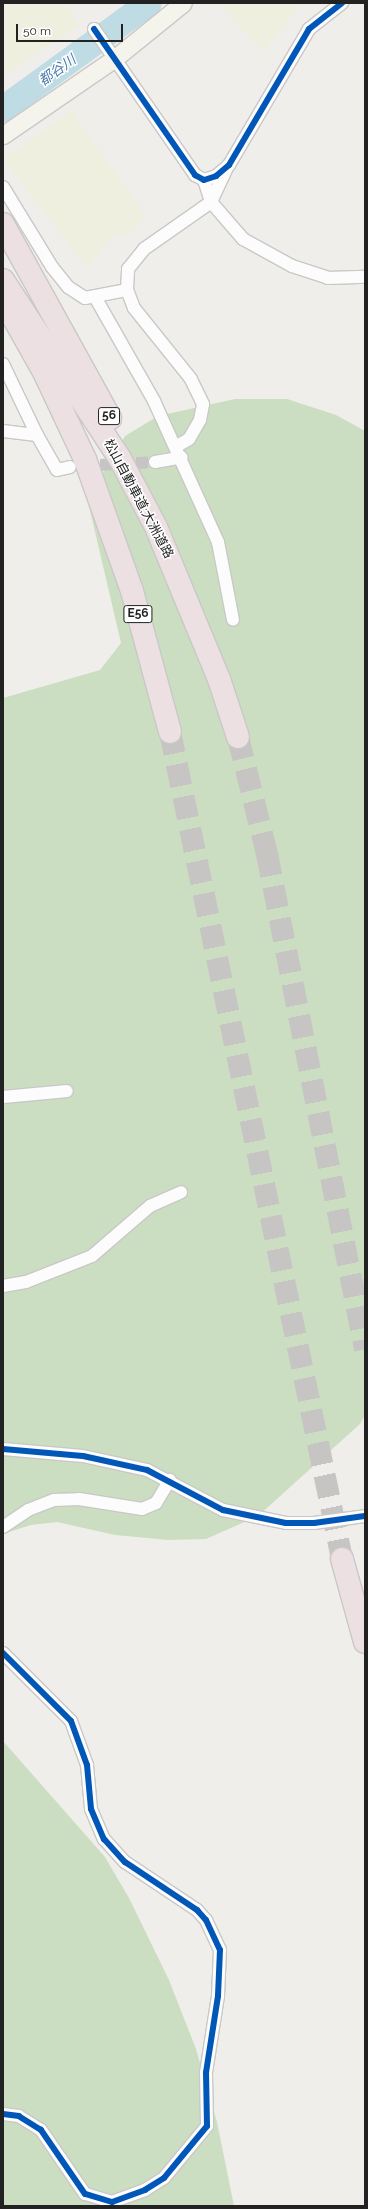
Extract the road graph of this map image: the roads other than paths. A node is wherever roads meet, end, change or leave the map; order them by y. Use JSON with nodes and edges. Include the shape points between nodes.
{"nodes":[{"id":1,"x":183,"y":3,"type":"edge"},
{"id":2,"x":342,"y":3,"type":"edge"},
{"id":3,"x":94,"y":29,"type":"dead end"},
{"id":4,"x":112,"y":54,"type":"junction"},
{"id":5,"x":3,"y":135,"type":"edge"},
{"id":6,"x":229,"y":165,"type":"junction"},
{"id":7,"x":204,"y":180,"type":"junction"},
{"id":8,"x":3,"y":187,"type":"edge"},
{"id":9,"x":211,"y":202,"type":"junction"},
{"id":10,"x":3,"y":224,"type":"edge"},
{"id":11,"x":365,"y":277,"type":"edge"},
{"id":12,"x":3,"y":280,"type":"edge"},
{"id":13,"x":127,"y":290,"type":"junction"},
{"id":14,"x":95,"y":297,"type":"junction"},
{"id":15,"x":3,"y":300,"type":"edge"},
{"id":16,"x":16,"y":329,"type":"edge"},
{"id":17,"x":3,"y":364,"type":"edge"},
{"id":18,"x":3,"y":430,"type":"edge"},
{"id":19,"x":37,"y":435,"type":"junction"},
{"id":20,"x":177,"y":446,"type":"junction"},
{"id":21,"x":182,"y":457,"type":"junction"},
{"id":22,"x":155,"y":462,"type":"tunnel mouth"},
{"id":23,"x":70,"y":467,"type":"tunnel mouth"},
{"id":24,"x":156,"y":528,"type":"junction"},
{"id":25,"x":233,"y":620,"type":"dead end"},
{"id":26,"x":170,"y":732,"type":"tunnel mouth"},
{"id":27,"x":238,"y":737,"type":"tunnel mouth"},
{"id":28,"x":67,"y":1091,"type":"dead end"},
{"id":29,"x":3,"y":1096,"type":"edge"},
{"id":30,"x":181,"y":1192,"type":"dead end"},
{"id":31,"x":3,"y":1286,"type":"edge"},
{"id":32,"x":3,"y":1449,"type":"edge"},
{"id":33,"x":170,"y":1480,"type":"junction"},
{"id":34,"x":365,"y":1516,"type":"edge"},
{"id":35,"x":3,"y":1527,"type":"edge"},
{"id":36,"x":342,"y":1559,"type":"tunnel mouth"},
{"id":37,"x":365,"y":1642,"type":"edge"},
{"id":38,"x":3,"y":1653,"type":"edge"},
{"id":39,"x":3,"y":2114,"type":"edge"}],
"edges":[{"from":1,"to":4,"type":"street"},
{"from":2,"to":6,"type":"street","via":[[301,40]]},
{"from":3,"to":4,"type":"street"},
{"from":4,"to":5,"type":"street"},
{"from":4,"to":7,"type":"street","via":[[196,175]]},
{"from":6,"to":7,"type":"street","via":[[216,176]]},
{"from":6,"to":9,"type":"street"},
{"from":7,"to":9,"type":"street"},
{"from":8,"to":14,"type":"street","via":[[56,272],[85,298]]},
{"from":9,"to":11,"type":"street","via":[[243,240],[282,260],[328,278]]},
{"from":9,"to":13,"type":"street","via":[[144,248],[128,269]]},
{"from":10,"to":24,"type":"highway","number":"56","via":[[52,309],[134,464]]},
{"from":12,"to":16,"type":"highway","name":"松山自動車道;大洲道路"},
{"from":13,"to":14,"type":"street"},
{"from":13,"to":20,"type":"street","via":[[134,308],[191,379],[203,404],[200,420],[189,438]]},
{"from":14,"to":20,"type":"street"},
{"from":15,"to":16,"type":"highway","name":"松山自動車道;大洲道路"},
{"from":16,"to":24,"type":"highway","name":"松山自動車道;大洲道路","via":[[119,457]]},
{"from":16,"to":26,"type":"highway","number":"E56","via":[[100,497],[132,591]]},
{"from":17,"to":19,"type":"street"},
{"from":18,"to":19,"type":"street"},
{"from":19,"to":23,"type":"street","via":[[57,470]]},
{"from":20,"to":21,"type":"street"},
{"from":21,"to":22,"type":"street"},
{"from":21,"to":25,"type":"street","via":[[218,542]]},
{"from":24,"to":27,"type":"highway","name":"松山自動車道;大洲道路","via":[[216,672]]},
{"from":28,"to":29,"type":"street"},
{"from":30,"to":31,"type":"street","via":[[150,1206],[92,1256],[26,1282]]},
{"from":32,"to":33,"type":"street","via":[[83,1456],[146,1470]]},
{"from":33,"to":34,"type":"street","via":[[224,1510],[286,1523]]},
{"from":33,"to":35,"type":"street","via":[[156,1503],[142,1509],[79,1499],[54,1500],[28,1510]]},
{"from":36,"to":37,"type":"highway"},
{"from":38,"to":39,"type":"street","via":[[71,1721],[87,1765],[91,1809],[104,1839],[131,1866],[197,1910],[206,1920],[220,1950],[218,1996],[206,2073],[207,2126],[164,2178],[146,2190],[112,2202],[85,2194],[41,2130],[20,2116]]}]}
